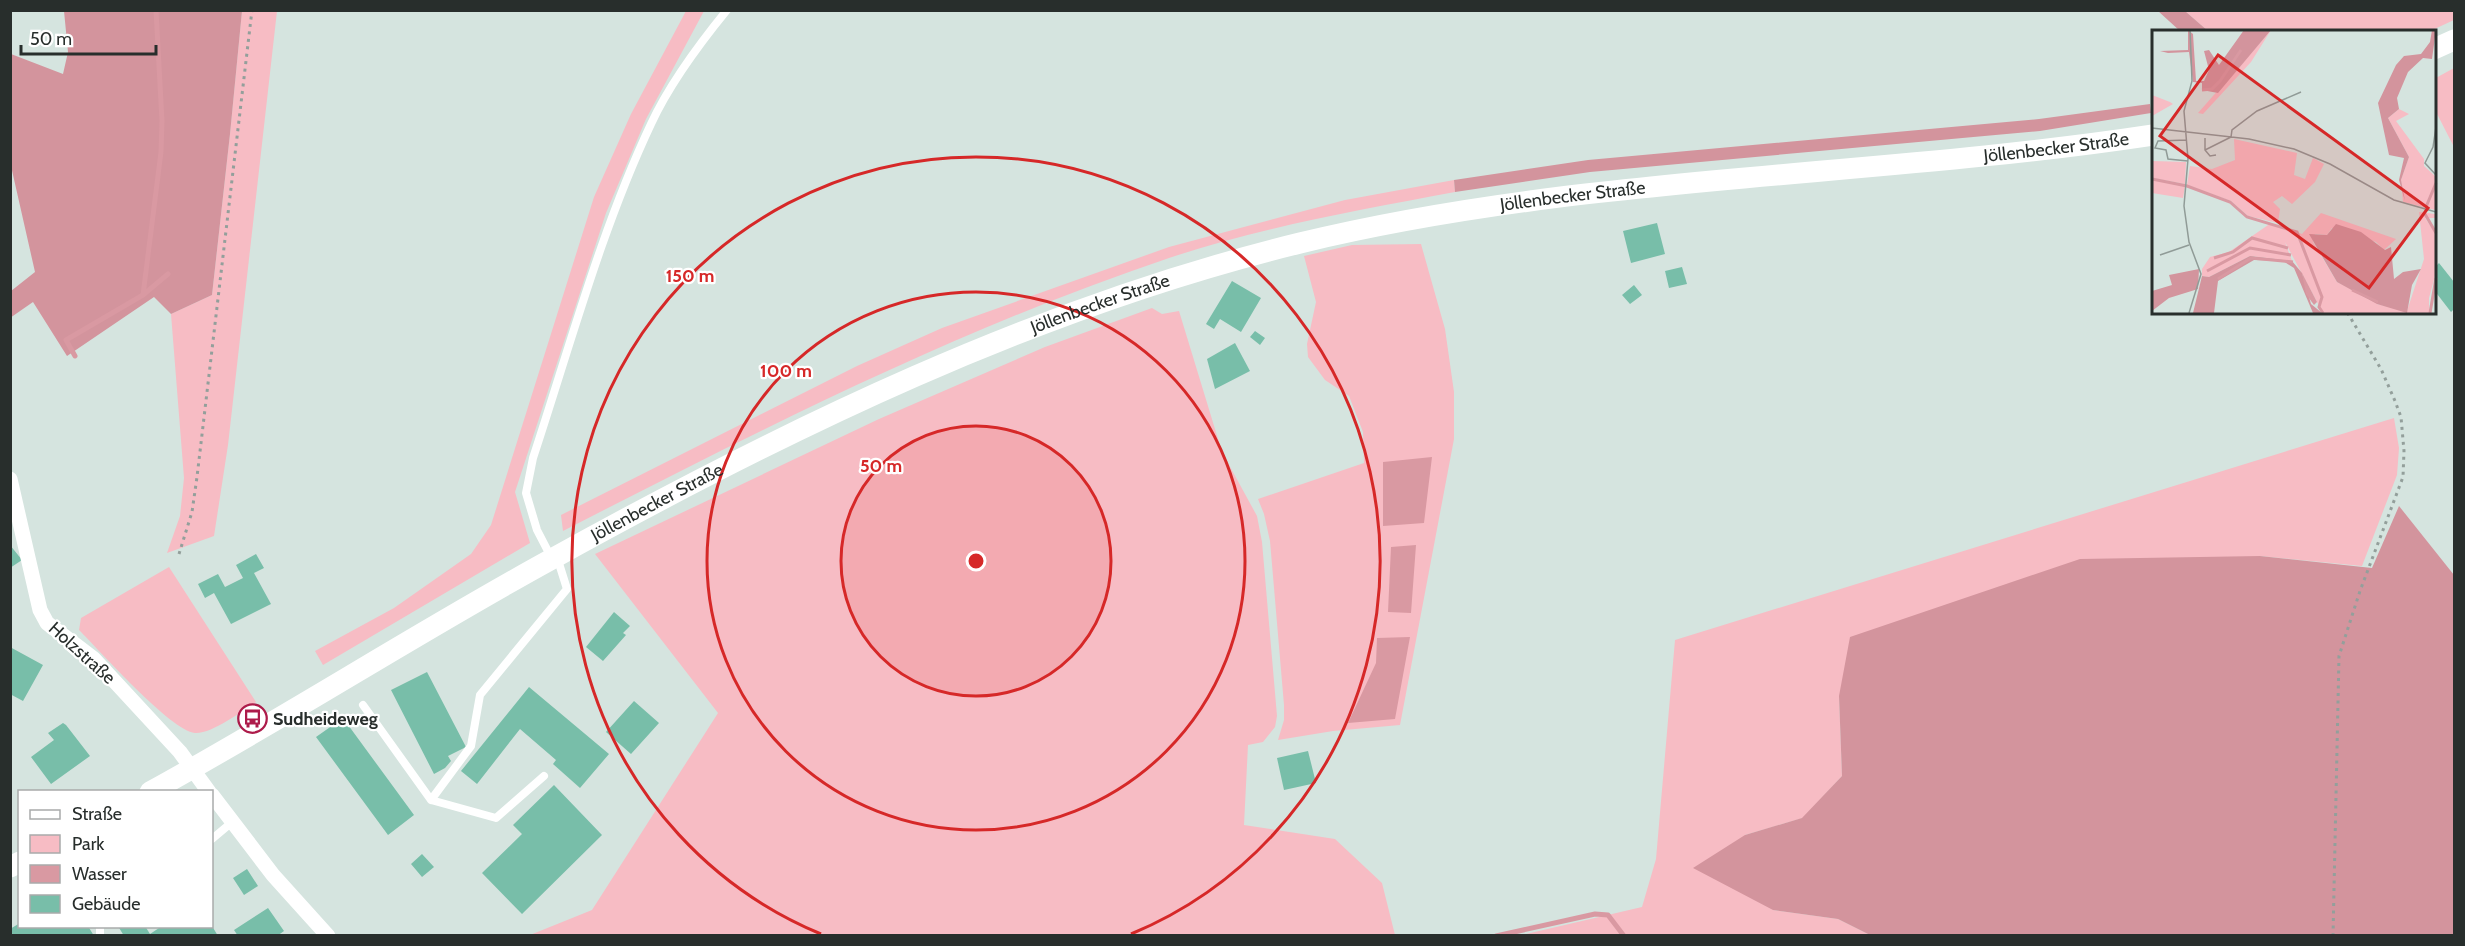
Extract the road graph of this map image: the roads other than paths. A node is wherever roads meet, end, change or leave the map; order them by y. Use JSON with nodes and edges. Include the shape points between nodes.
{"nodes":[{"id":1,"x":727,"y":10,"type":"edge"},
{"id":2,"x":2454,"y":40,"type":"edge"},
{"id":3,"x":2435,"y":48,"type":"edge"},
{"id":4,"x":2152,"y":135,"type":"edge"},
{"id":5,"x":10,"y":479,"type":"edge"},
{"id":6,"x":554,"y":557,"type":"junction"},
{"id":7,"x":363,"y":705,"type":"dead end"},
{"id":8,"x":192,"y":768,"type":"junction"},
{"id":9,"x":544,"y":776,"type":"dead end"},
{"id":10,"x":154,"y":790,"type":"edge"},
{"id":11,"x":208,"y":790,"type":"edge"},
{"id":12,"x":213,"y":796,"type":"edge"},
{"id":13,"x":431,"y":800,"type":"junction"},
{"id":14,"x":231,"y":823,"type":"junction"},
{"id":15,"x":213,"y":838,"type":"edge"},
{"id":16,"x":328,"y":936,"type":"edge"}],
"edges":[{"from":1,"to":6,"type":"lane","via":[[699,44],[652,122],[613,215],[533,458],[526,493],[537,530]]},
{"from":2,"to":3,"type":"street"},
{"from":4,"to":6,"type":"street","name":"Jöllenbecker Straße","via":[[1966,158],[1591,192],[1463,210],[1294,244],[1108,302],[958,359],[704,476]]},
{"from":5,"to":8,"type":"street","name":"Holzstraße","via":[[40,610],[47,623],[94,659]]},
{"from":6,"to":8,"type":"street","name":"Jöllenbecker Straße"},
{"from":6,"to":13,"type":"lane","via":[[567,589],[480,695],[471,746]]},
{"from":7,"to":13,"type":"lane"},
{"from":8,"to":10,"type":"street","name":"Jöllenbecker Straße"},
{"from":8,"to":11,"type":"street"},
{"from":9,"to":13,"type":"lane","via":[[496,818]]},
{"from":12,"to":14,"type":"street"},
{"from":14,"to":15,"type":"lane"},
{"from":14,"to":16,"type":"street"}]}
